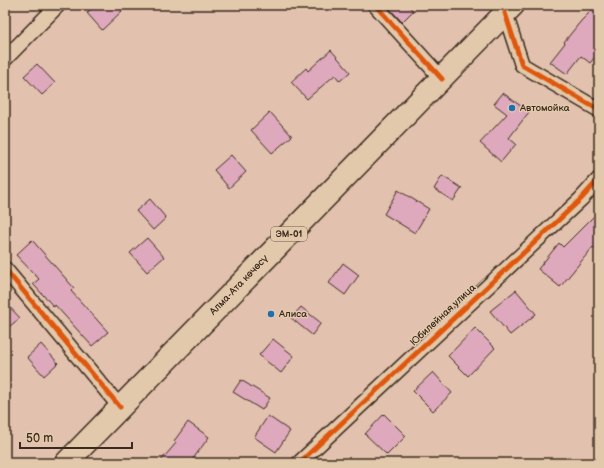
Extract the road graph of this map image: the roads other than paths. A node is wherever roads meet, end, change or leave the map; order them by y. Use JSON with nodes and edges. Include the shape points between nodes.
{"nodes":[{"id":1,"x":58,"y":5,"type":"edge"},
{"id":2,"x":375,"y":5,"type":"edge"},
{"id":3,"x":509,"y":9,"type":"edge"},
{"id":4,"x":5,"y":60,"type":"edge"},
{"id":5,"x":442,"y":79,"type":"junction"},
{"id":6,"x":599,"y":110,"type":"edge"},
{"id":7,"x":599,"y":179,"type":"edge"},
{"id":8,"x":5,"y":269,"type":"edge"},
{"id":9,"x":120,"y":407,"type":"junction"},
{"id":10,"x":66,"y":463,"type":"edge"},
{"id":11,"x":299,"y":463,"type":"edge"}],
"edges":[{"from":1,"to":4,"type":"street"},
{"from":2,"to":5,"type":"street"},
{"from":3,"to":5,"type":"highway","name":"Алма-Ата көчөсү","number":"ЭМ-01"},
{"from":3,"to":6,"type":"street","via":[[522,65]]},
{"from":5,"to":9,"type":"highway","name":"Алма-Ата көчөсү","number":"ЭМ-01"},
{"from":7,"to":11,"type":"street","name":"Юбилейная улица"},
{"from":8,"to":9,"type":"street"},
{"from":9,"to":10,"type":"highway","name":"Алма-Ата көчөсү","number":"ЭМ-01"}]}
